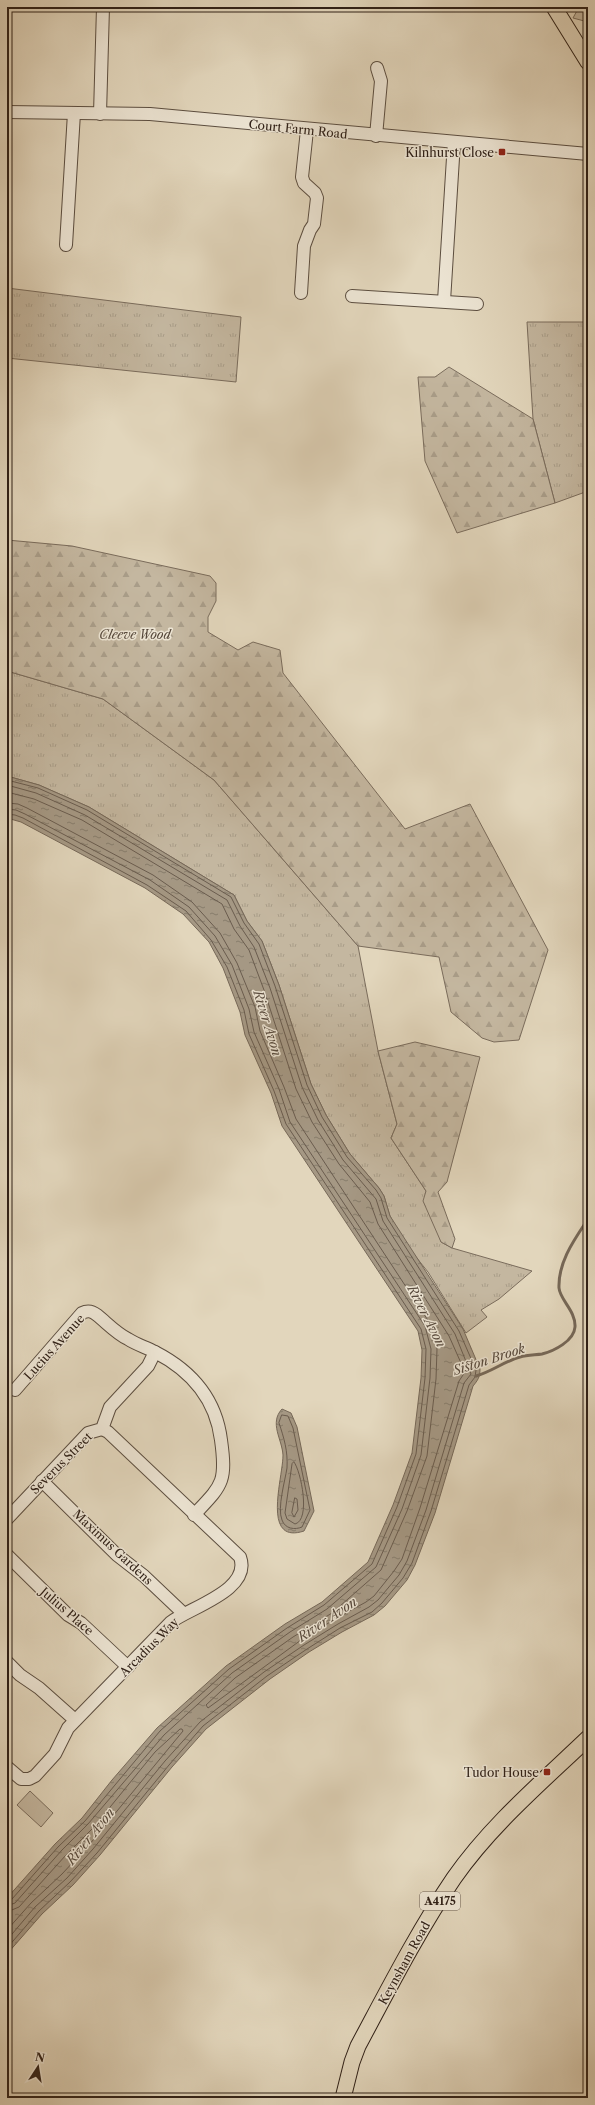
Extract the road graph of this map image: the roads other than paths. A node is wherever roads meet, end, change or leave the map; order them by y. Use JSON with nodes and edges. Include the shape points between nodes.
{"nodes":[{"id":1,"x":103,"y":7,"type":"edge"},
{"id":2,"x":554,"y":7,"type":"edge"},
{"id":3,"x":588,"y":62,"type":"edge"},
{"id":4,"x":377,"y":68,"type":"dead end"},
{"id":5,"x":7,"y":112,"type":"edge"},
{"id":6,"x":74,"y":113,"type":"junction"},
{"id":7,"x":100,"y":114,"type":"junction"},
{"id":8,"x":308,"y":130,"type":"junction"},
{"id":9,"x":376,"y":136,"type":"junction"},
{"id":10,"x":454,"y":142,"type":"junction"},
{"id":11,"x":588,"y":154,"type":"edge"},
{"id":12,"x":66,"y":245,"type":"dead end"},
{"id":13,"x":301,"y":293,"type":"dead end"},
{"id":14,"x":352,"y":296,"type":"dead end"},
{"id":15,"x":444,"y":302,"type":"junction"},
{"id":16,"x":478,"y":304,"type":"dead end"},
{"id":17,"x":155,"y":1352,"type":"junction"},
{"id":18,"x":15,"y":1390,"type":"dead end"},
{"id":19,"x":102,"y":1429,"type":"junction"},
{"id":20,"x":42,"y":1481,"type":"junction"},
{"id":21,"x":194,"y":1515,"type":"junction"},
{"id":22,"x":7,"y":1519,"type":"edge"},
{"id":23,"x":7,"y":1555,"type":"edge"},
{"id":24,"x":183,"y":1614,"type":"junction"},
{"id":25,"x":7,"y":1662,"type":"edge"},
{"id":26,"x":128,"y":1667,"type":"junction"},
{"id":27,"x":74,"y":1720,"type":"junction"},
{"id":28,"x":588,"y":1738,"type":"edge"},
{"id":29,"x":7,"y":1767,"type":"edge"},
{"id":30,"x":343,"y":2098,"type":"edge"}],
"edges":[{"from":1,"to":7,"type":"street"},
{"from":2,"to":3,"type":"main road"},
{"from":4,"to":9,"type":"street","via":[[386,79]]},
{"from":5,"to":6,"type":"street","name":"Court Farm Road"},
{"from":6,"to":7,"type":"street","name":"Court Farm Road"},
{"from":6,"to":12,"type":"street"},
{"from":7,"to":8,"type":"street","name":"Court Farm Road","via":[[150,114]]},
{"from":8,"to":9,"type":"street","name":"Court Farm Road"},
{"from":8,"to":13,"type":"street","via":[[302,177],[317,198],[314,224],[304,246]]},
{"from":9,"to":10,"type":"street","name":"Court Farm Road"},
{"from":10,"to":11,"type":"street","name":"Court Farm Road"},
{"from":10,"to":15,"type":"street"},
{"from":14,"to":15,"type":"street"},
{"from":15,"to":16,"type":"street"},
{"from":17,"to":18,"type":"street","name":"Lucius Avenue","via":[[130,1341],[92,1311],[87,1311],[82,1313]]},
{"from":17,"to":19,"type":"street","name":"Severus Street","via":[[148,1366],[110,1407]]},
{"from":17,"to":21,"type":"street","via":[[175,1363],[193,1379],[214,1408],[219,1422],[223,1469],[221,1485]]},
{"from":19,"to":20,"type":"street","name":"Severus Street","via":[[88,1433]]},
{"from":19,"to":21,"type":"street","name":"Arcadius Way"},
{"from":20,"to":22,"type":"street","name":"Severus Street"},
{"from":20,"to":24,"type":"street","name":"Maximus Gardens","via":[[117,1555],[144,1576]]},
{"from":21,"to":24,"type":"street","name":"Arcadius Way","via":[[240,1557],[243,1565],[242,1571],[219,1596]]},
{"from":23,"to":26,"type":"street","name":"Julius Place","via":[[68,1615],[81,1623]]},
{"from":24,"to":26,"type":"street","name":"Arcadius Way","via":[[171,1622]]},
{"from":25,"to":27,"type":"street"},
{"from":26,"to":27,"type":"street","name":"Arcadius Way"},
{"from":27,"to":29,"type":"street","name":"Arcadius Way","via":[[54,1754],[35,1776],[21,1779]]},
{"from":28,"to":30,"type":"main road","name":"Keynsham Road","number":"A4175","via":[[488,1835],[454,1878],[358,2046]]}]}
